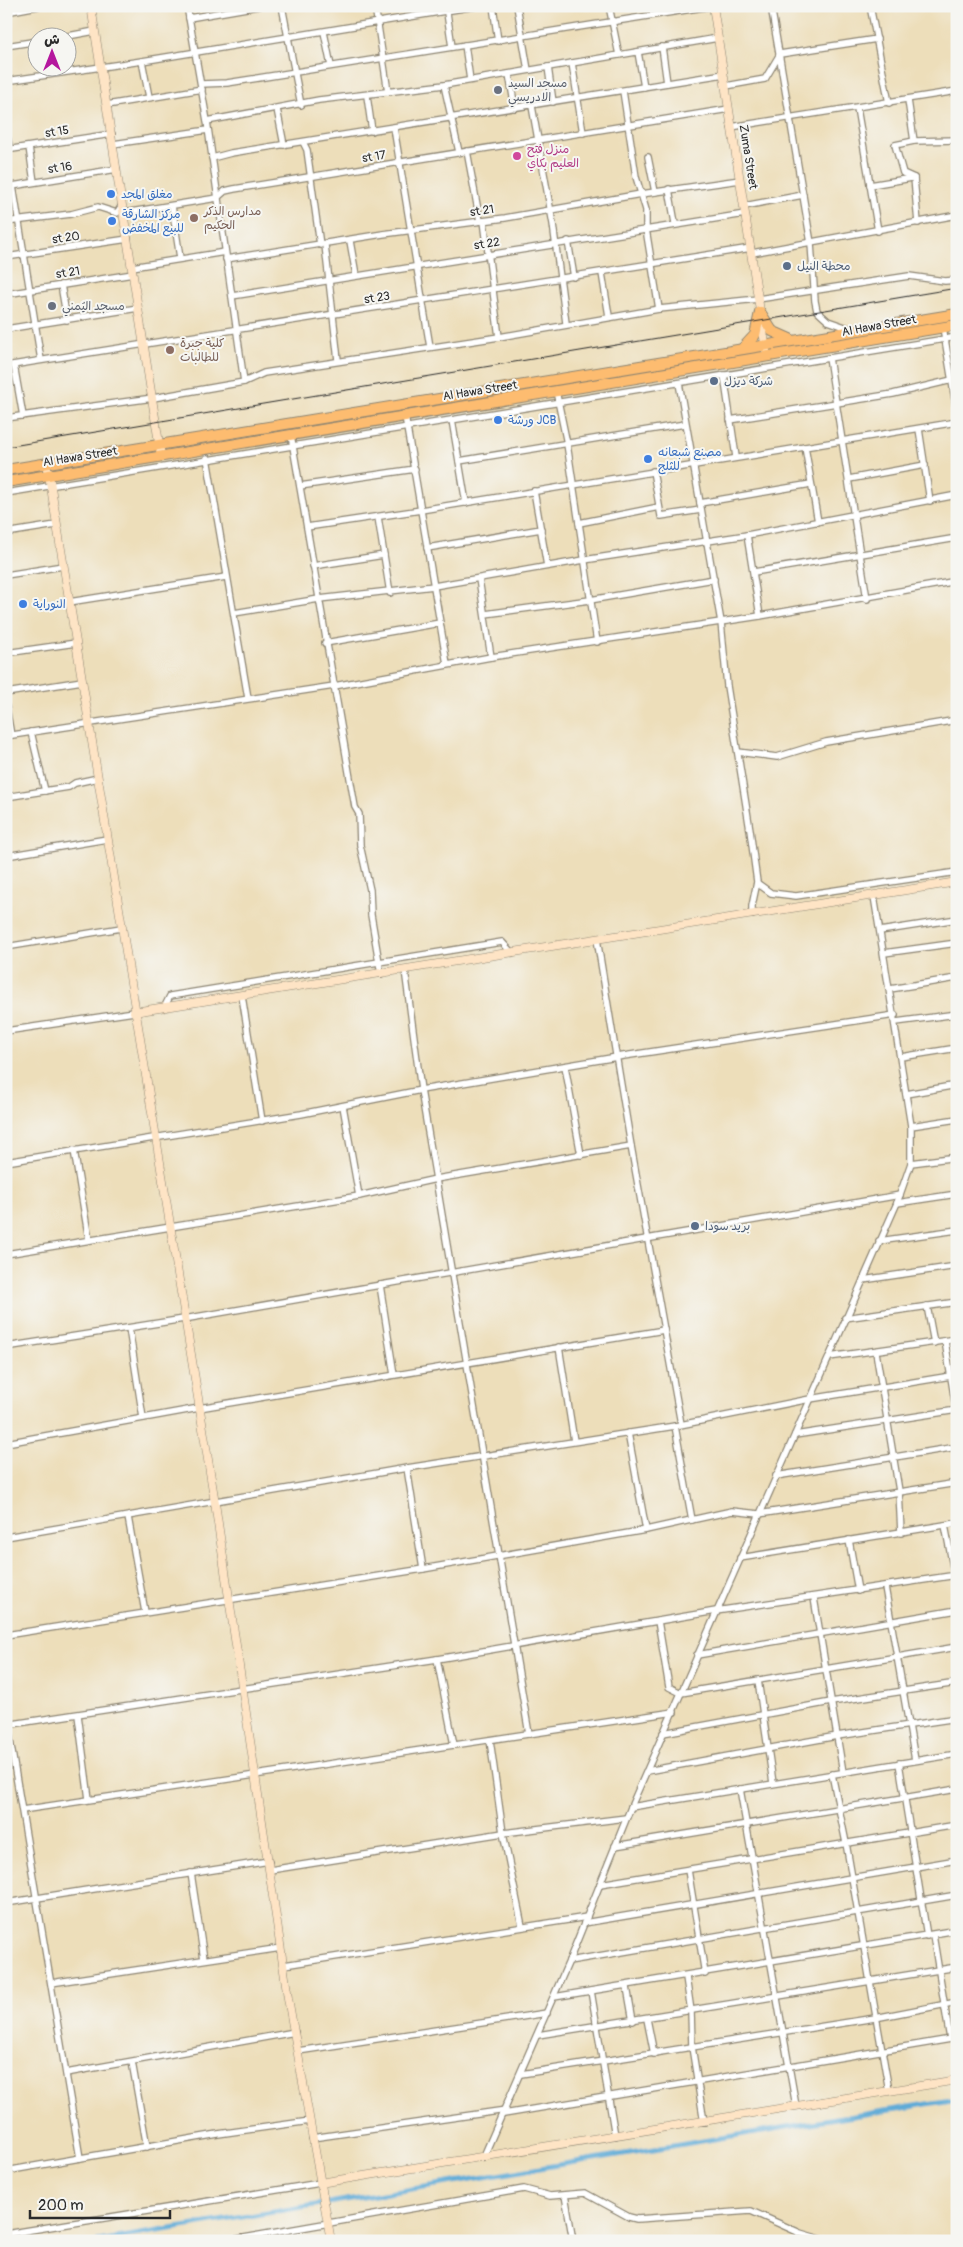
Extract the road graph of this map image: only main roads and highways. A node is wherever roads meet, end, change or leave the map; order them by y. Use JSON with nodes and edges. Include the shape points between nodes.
{"nodes":[{"id":1,"x":957,"y":314,"type":"edge"},
{"id":2,"x":957,"y":325,"type":"edge"},
{"id":3,"x":794,"y":340,"type":"junction"},
{"id":4,"x":742,"y":349,"type":"junction"},
{"id":5,"x":6,"y":470,"type":"edge"},
{"id":6,"x":6,"y":482,"type":"edge"}],
"edges":[{"from":1,"to":3,"type":"highway","name":"Al Hawa Street"},
{"from":2,"to":6,"type":"highway","name":"Al Hawa Street"},
{"from":3,"to":4,"type":"highway","name":"Al Hawa Street"},
{"from":3,"to":4,"type":"highway","via":[[772,331],[760,312],[755,335]]},
{"from":4,"to":5,"type":"highway","name":"Al Hawa Street"}]}
